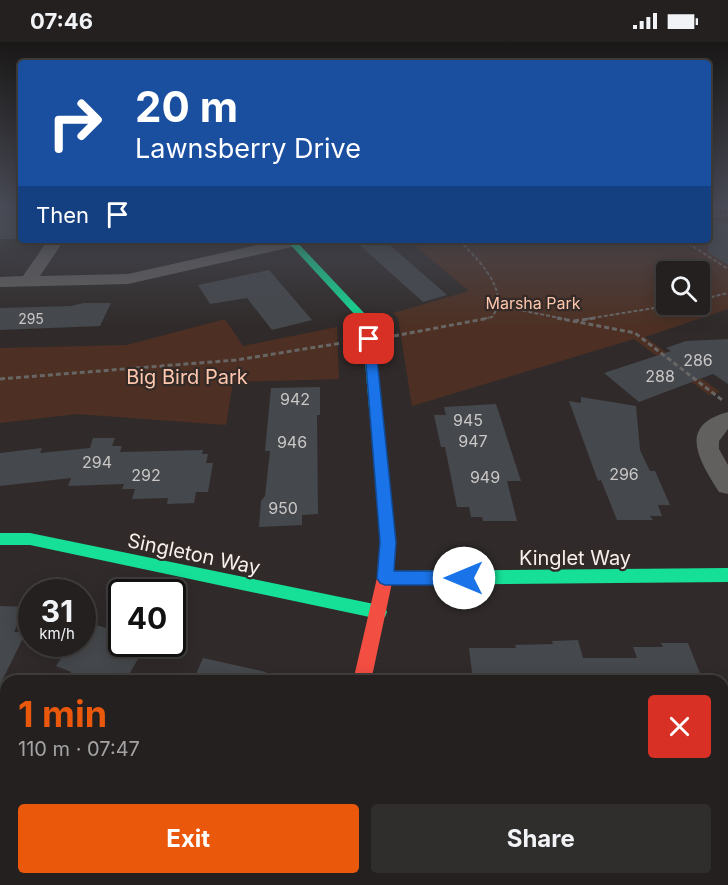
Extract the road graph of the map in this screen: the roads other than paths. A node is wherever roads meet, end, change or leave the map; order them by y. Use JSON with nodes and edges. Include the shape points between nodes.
{"nodes":[{"id":1,"x":51,"y":247,"type":"edge"},
{"id":2,"x":264,"y":247,"type":"edge"},
{"id":3,"x":297,"y":247,"type":"edge"},
{"id":4,"x":0,"y":282,"type":"edge"},
{"id":5,"x":28,"y":282,"type":"junction"},
{"id":6,"x":728,"y":419,"type":"edge"},
{"id":7,"x":728,"y":485,"type":"edge"},
{"id":8,"x":0,"y":540,"type":"edge"},
{"id":9,"x":728,"y":575,"type":"edge"},
{"id":10,"x":385,"y":578,"type":"junction"},
{"id":11,"x":379,"y":612,"type":"junction"},
{"id":12,"x":363,"y":675,"type":"edge"}],
"edges":[{"from":1,"to":5,"type":"street"},
{"from":2,"to":5,"type":"street","via":[[128,279]]},
{"from":3,"to":10,"type":"street","via":[[367,327],[388,542]]},
{"from":4,"to":5,"type":"street"},
{"from":6,"to":7,"type":"street","via":[[717,424],[707,436],[706,449]]},
{"from":8,"to":11,"type":"street","name":"Singleton Way","via":[[30,539]]},
{"from":9,"to":10,"type":"street","name":"Kinglet Way"},
{"from":10,"to":11,"type":"street"},
{"from":11,"to":12,"type":"street"}]}
